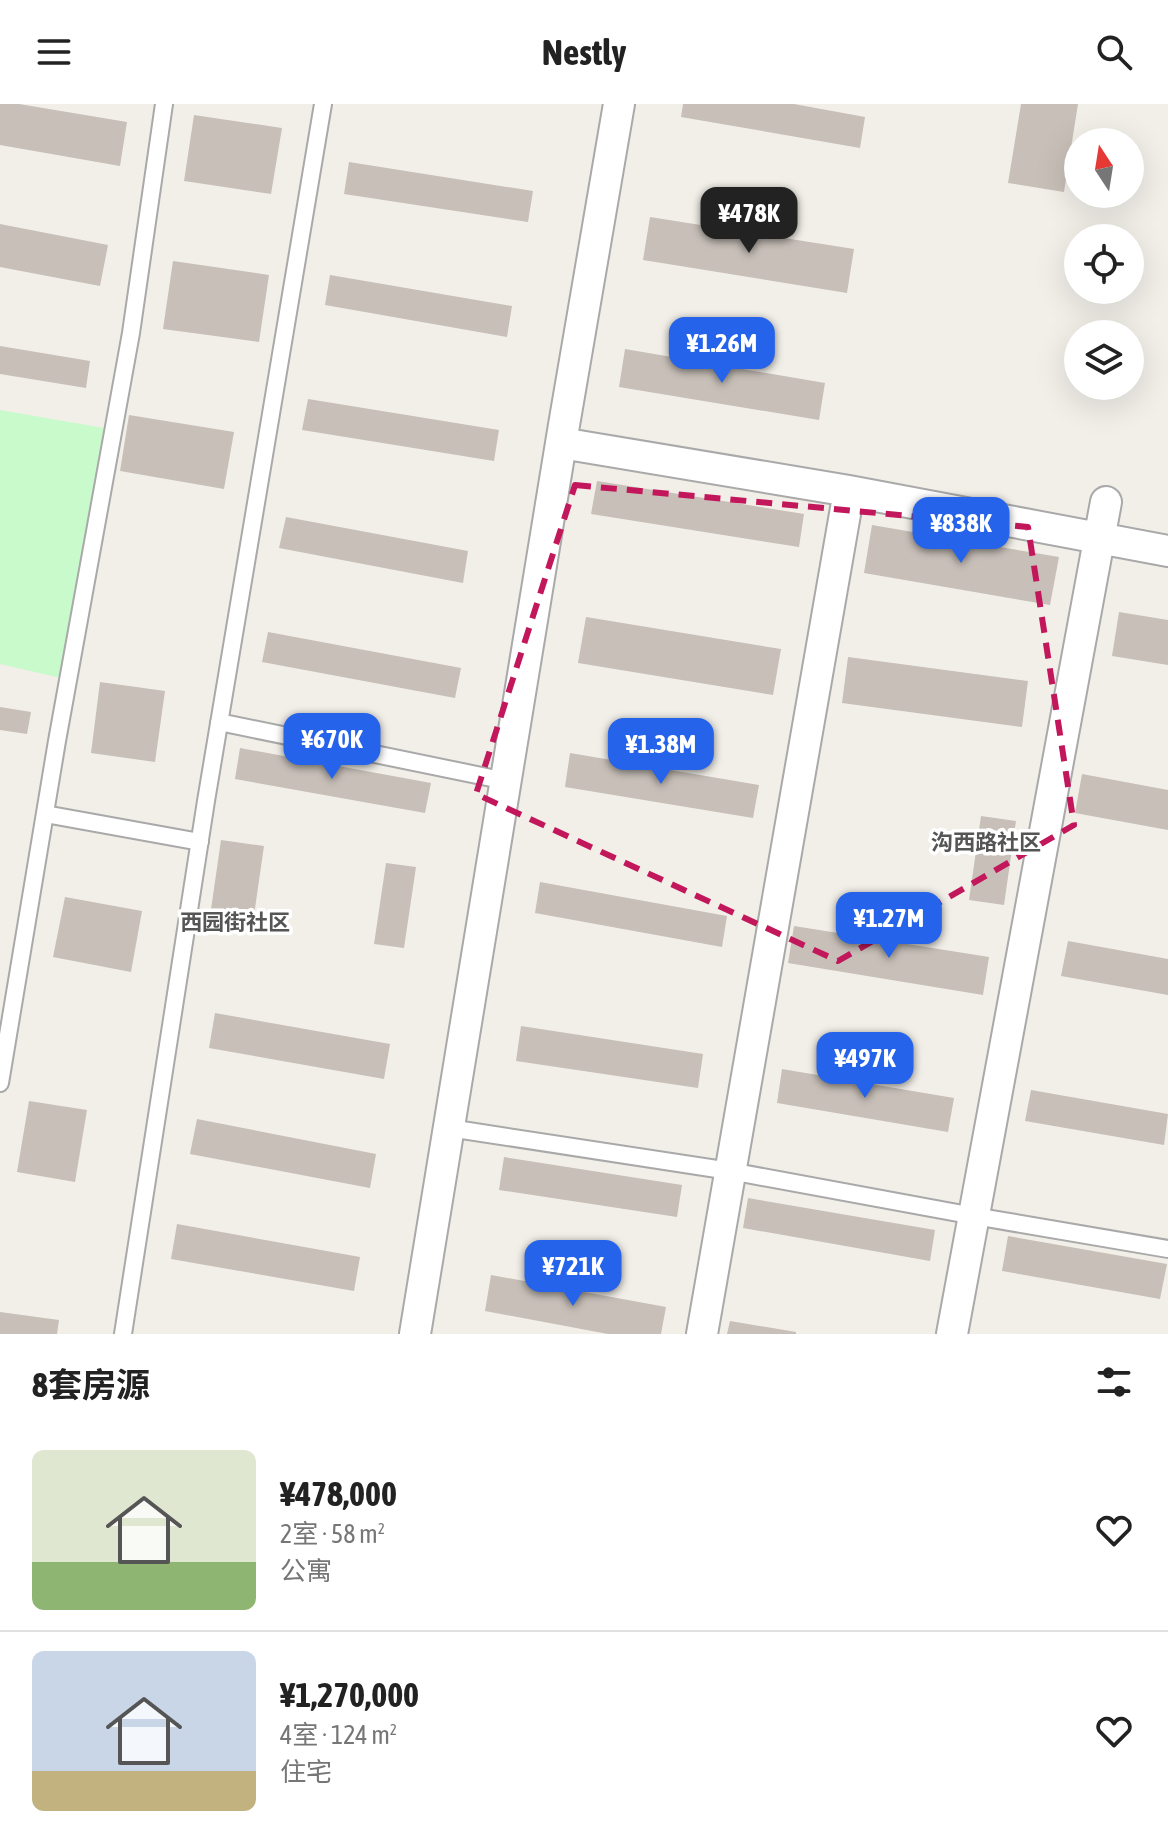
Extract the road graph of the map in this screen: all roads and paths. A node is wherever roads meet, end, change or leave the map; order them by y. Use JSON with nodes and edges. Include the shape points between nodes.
{"nodes":[{"id":1,"x":164,"y":104,"type":"edge"},
{"id":2,"x":323,"y":104,"type":"edge"},
{"id":3,"x":619,"y":104,"type":"edge"},
{"id":4,"x":561,"y":443,"type":"junction"},
{"id":5,"x":849,"y":491,"type":"junction"},
{"id":6,"x":1106,"y":502,"type":"dead end"},
{"id":7,"x":1101,"y":540,"type":"junction"},
{"id":8,"x":1168,"y":551,"type":"edge"},
{"id":9,"x":219,"y":722,"type":"junction"},
{"id":10,"x":506,"y":781,"type":"junction"},
{"id":11,"x":45,"y":814,"type":"junction"},
{"id":12,"x":200,"y":842,"type":"junction"},
{"id":13,"x":0,"y":1083,"type":"edge"},
{"id":14,"x":449,"y":1128,"type":"junction"},
{"id":15,"x":730,"y":1171,"type":"junction"},
{"id":16,"x":974,"y":1216,"type":"junction"},
{"id":17,"x":1168,"y":1249,"type":"edge"},
{"id":18,"x":123,"y":1334,"type":"edge"},
{"id":19,"x":415,"y":1334,"type":"edge"},
{"id":20,"x":702,"y":1334,"type":"edge"},
{"id":21,"x":952,"y":1334,"type":"edge"}],
"edges":[{"from":1,"to":11,"type":"lane","via":[[131,333]]},
{"from":2,"to":9,"type":"lane"},
{"from":3,"to":4,"type":"street"},
{"from":4,"to":5,"type":"street"},
{"from":4,"to":10,"type":"street"},
{"from":5,"to":7,"type":"street"},
{"from":5,"to":15,"type":"street"},
{"from":6,"to":7,"type":"street"},
{"from":7,"to":8,"type":"street"},
{"from":7,"to":16,"type":"street"},
{"from":9,"to":10,"type":"lane"},
{"from":9,"to":12,"type":"lane"},
{"from":10,"to":14,"type":"street"},
{"from":11,"to":12,"type":"lane"},
{"from":11,"to":13,"type":"lane"},
{"from":12,"to":18,"type":"lane"},
{"from":14,"to":15,"type":"lane"},
{"from":14,"to":19,"type":"street"},
{"from":15,"to":16,"type":"lane"},
{"from":15,"to":20,"type":"street"},
{"from":16,"to":17,"type":"lane"},
{"from":16,"to":21,"type":"street"}]}
